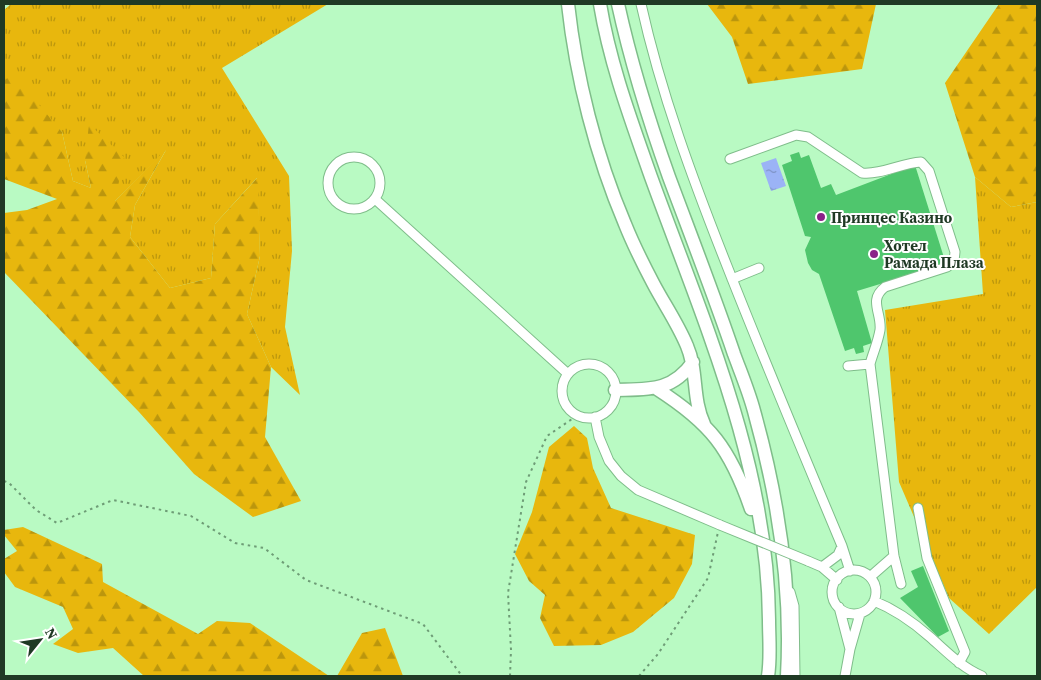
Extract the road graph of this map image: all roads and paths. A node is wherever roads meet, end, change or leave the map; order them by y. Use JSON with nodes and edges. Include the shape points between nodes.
{"nodes":[{"id":1,"x":568,"y":4,"type":"edge"},
{"id":2,"x":600,"y":4,"type":"edge"},
{"id":3,"x":618,"y":4,"type":"edge"},
{"id":4,"x":641,"y":4,"type":"edge"},
{"id":5,"x":730,"y":159,"type":"dead end"},
{"id":6,"x":375,"y":200,"type":"junction"},
{"id":7,"x":760,"y":268,"type":"dead end"},
{"id":8,"x":732,"y":280,"type":"junction"},
{"id":9,"x":693,"y":362,"type":"junction"},
{"id":10,"x":870,"y":364,"type":"junction"},
{"id":11,"x":848,"y":366,"type":"dead end"},
{"id":12,"x":568,"y":374,"type":"junction"},
{"id":13,"x":657,"y":389,"type":"junction"},
{"id":14,"x":616,"y":390,"type":"junction"},
{"id":15,"x":578,"y":415,"type":"junction"},
{"id":16,"x":595,"y":417,"type":"junction"},
{"id":17,"x":704,"y":424,"type":"junction"},
{"id":18,"x":4,"y":481,"type":"edge"},
{"id":19,"x":918,"y":508,"type":"dead end"},
{"id":20,"x":720,"y":525,"type":"junction"},
{"id":21,"x":842,"y":546,"type":"junction"},
{"id":22,"x":894,"y":556,"type":"junction"},
{"id":23,"x":822,"y":567,"type":"junction"},
{"id":24,"x":850,"y":571,"type":"junction"},
{"id":25,"x":785,"y":574,"type":"junction"},
{"id":26,"x":870,"y":577,"type":"junction"},
{"id":27,"x":837,"y":580,"type":"junction"},
{"id":28,"x":901,"y":584,"type":"dead end"},
{"id":29,"x":874,"y":601,"type":"junction"},
{"id":30,"x":839,"y":608,"type":"junction"},
{"id":31,"x":860,"y":614,"type":"junction"},
{"id":32,"x":850,"y":649,"type":"junction"},
{"id":33,"x":959,"y":663,"type":"junction"},
{"id":34,"x":769,"y":674,"type":"edge"},
{"id":35,"x":462,"y":676,"type":"edge"},
{"id":36,"x":510,"y":676,"type":"edge"},
{"id":37,"x":639,"y":676,"type":"edge"},
{"id":38,"x":787,"y":676,"type":"edge"},
{"id":39,"x":795,"y":676,"type":"edge"},
{"id":40,"x":845,"y":676,"type":"edge"},
{"id":41,"x":981,"y":676,"type":"edge"}],
"edges":[{"from":1,"to":9,"type":"highway","via":[[582,93],[606,170],[625,224]]},
{"from":2,"to":34,"type":"highway","via":[[623,99],[706,324],[742,440],[767,568]]},
{"from":3,"to":25,"type":"highway","via":[[644,103],[754,410],[774,497]]},
{"from":4,"to":8,"type":"street","via":[[651,49],[690,172]]},
{"from":5,"to":10,"type":"street","via":[[796,135],[808,137],[862,173],[871,174],[911,162],[921,162],[928,171],[955,252],[954,261],[947,267],[885,287],[879,292],[876,299],[880,328]]},
{"from":6,"to":6,"type":"street","via":[[380,184],[376,168],[370,162],[355,156],[333,166],[327,183],[329,192],[341,206],[359,209]]},
{"from":6,"to":12,"type":"street"},
{"from":7,"to":8,"type":"street"},
{"from":8,"to":21,"type":"street"},
{"from":9,"to":13,"type":"highway","via":[[680,377]]},
{"from":9,"to":17,"type":"highway","via":[[696,401]]},
{"from":10,"to":11,"type":"street"},
{"from":10,"to":22,"type":"street"},
{"from":12,"to":14,"type":"street","via":[[581,365],[597,365],[610,375]]},
{"from":12,"to":15,"type":"street","via":[[562,389],[563,397],[571,411]]},
{"from":13,"to":14,"type":"highway"},
{"from":13,"to":17,"type":"highway"},
{"from":14,"to":16,"type":"street","via":[[610,407]]},
{"from":15,"to":16,"type":"street"},
{"from":15,"to":36,"type":"path","via":[[547,436],[526,482],[508,593]]},
{"from":16,"to":20,"type":"street","via":[[609,461],[621,476],[638,490]]},
{"from":17,"to":34,"type":"highway","via":[[732,463],[753,514],[763,579]]},
{"from":18,"to":35,"type":"path","via":[[36,510],[57,523],[113,500],[191,516],[235,543],[264,548],[306,580],[423,624]]},
{"from":19,"to":33,"type":"street","via":[[927,558],[965,652]]},
{"from":20,"to":23,"type":"street","bridge":true},
{"from":20,"to":37,"type":"path","via":[[708,578],[658,654]]},
{"from":21,"to":23,"type":"street","via":[[838,555]]},
{"from":21,"to":24,"type":"street"},
{"from":22,"to":26,"type":"street"},
{"from":22,"to":28,"type":"street"},
{"from":23,"to":27,"type":"street"},
{"from":24,"to":26,"type":"street"},
{"from":24,"to":27,"type":"street"},
{"from":25,"to":38,"type":"highway"},
{"from":25,"to":39,"type":"street","via":[[794,606]]},
{"from":26,"to":29,"type":"street","via":[[876,588]]},
{"from":27,"to":30,"type":"street","via":[[833,594]]},
{"from":29,"to":31,"type":"street"},
{"from":29,"to":33,"type":"street","via":[[927,635]]},
{"from":30,"to":31,"type":"street"},
{"from":30,"to":32,"type":"street"},
{"from":31,"to":32,"type":"street"},
{"from":32,"to":40,"type":"street"},
{"from":33,"to":41,"type":"street"}]}
